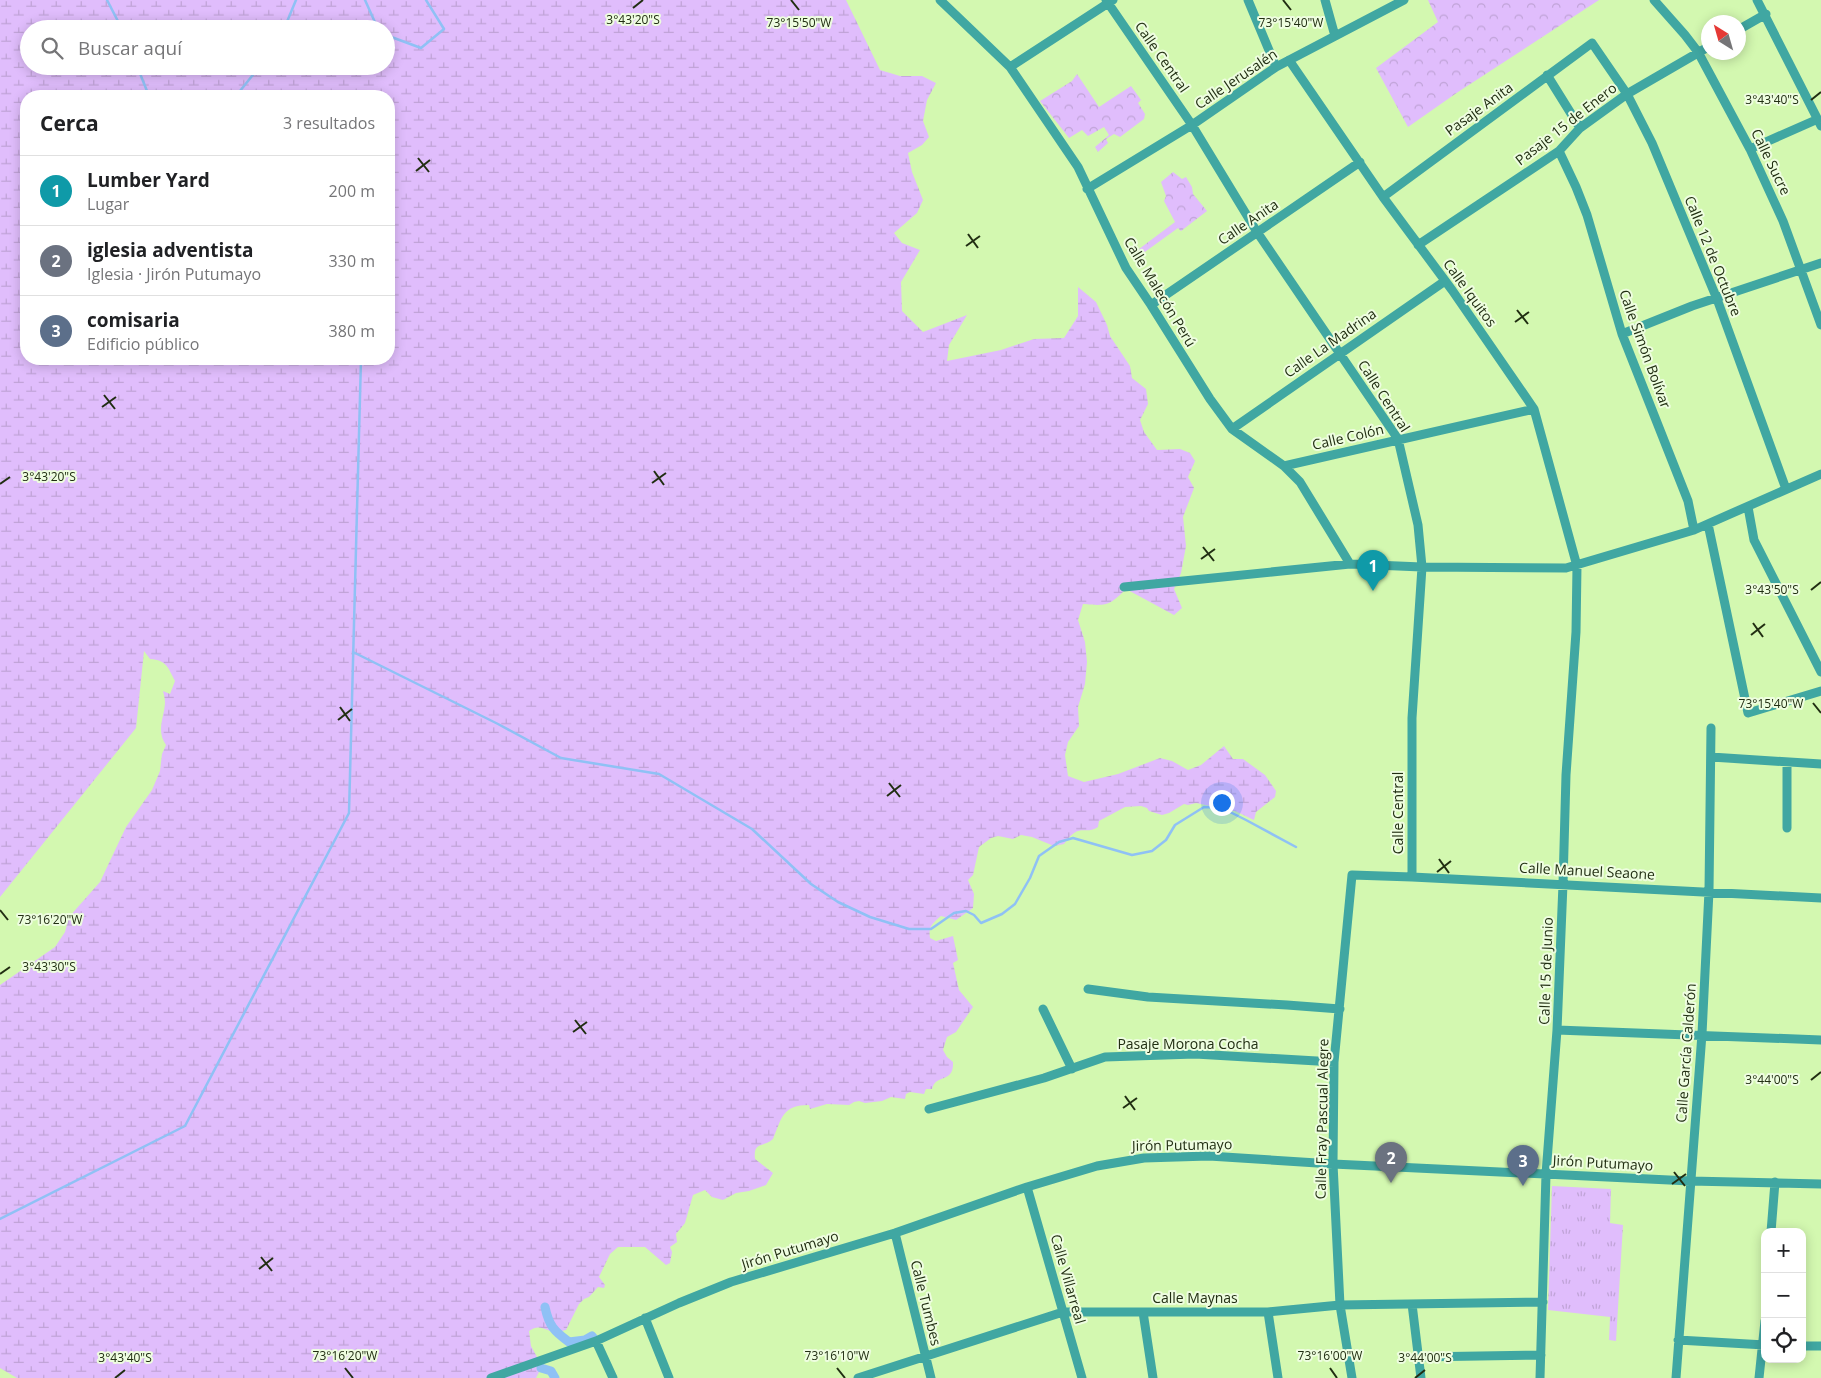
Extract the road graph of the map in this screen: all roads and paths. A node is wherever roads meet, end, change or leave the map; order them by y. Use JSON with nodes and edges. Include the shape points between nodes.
{"nodes":[{"id":1,"x":940,"y":0,"type":"edge"},
{"id":2,"x":1248,"y":0,"type":"edge"},
{"id":3,"x":1325,"y":0,"type":"edge"},
{"id":4,"x":1404,"y":0,"type":"edge"},
{"id":5,"x":1654,"y":0,"type":"edge"},
{"id":6,"x":1757,"y":0,"type":"edge"},
{"id":7,"x":1109,"y":1,"type":"edge"},
{"id":8,"x":1766,"y":14,"type":"junction"},
{"id":9,"x":1746,"y":25,"type":"edge"},
{"id":10,"x":1335,"y":36,"type":"junction"},
{"id":11,"x":1592,"y":43,"type":"joint"},
{"id":12,"x":1701,"y":50,"type":"edge"},
{"id":13,"x":1698,"y":52,"type":"junction"},
{"id":14,"x":1289,"y":60,"type":"junction"},
{"id":15,"x":1010,"y":67,"type":"junction"},
{"id":16,"x":1276,"y":67,"type":"junction"},
{"id":17,"x":1547,"y":75,"type":"junction"},
{"id":18,"x":1627,"y":94,"type":"junction"},
{"id":19,"x":1819,"y":123,"type":"edge"},
{"id":20,"x":1192,"y":125,"type":"junction"},
{"id":21,"x":1580,"y":128,"type":"junction"},
{"id":22,"x":1750,"y":149,"type":"junction"},
{"id":23,"x":1559,"y":151,"type":"junction"},
{"id":24,"x":1360,"y":162,"type":"junction"},
{"id":25,"x":1087,"y":189,"type":"junction"},
{"id":26,"x":1383,"y":197,"type":"junction"},
{"id":27,"x":1257,"y":232,"type":"junction"},
{"id":28,"x":1418,"y":245,"type":"junction"},
{"id":29,"x":1821,"y":263,"type":"edge"},
{"id":30,"x":1801,"y":270,"type":"junction"},
{"id":31,"x":1445,"y":281,"type":"junction"},
{"id":32,"x":1717,"y":299,"type":"junction"},
{"id":33,"x":1151,"y":304,"type":"junction"},
{"id":34,"x":1821,"y":325,"type":"edge"},
{"id":35,"x":1622,"y":334,"type":"junction"},
{"id":36,"x":1340,"y":353,"type":"junction"},
{"id":37,"x":1534,"y":409,"type":"junction"},
{"id":38,"x":1232,"y":429,"type":"junction"},
{"id":39,"x":1398,"y":440,"type":"junction"},
{"id":40,"x":1284,"y":466,"type":"junction"},
{"id":41,"x":1821,"y":474,"type":"edge"},
{"id":42,"x":1786,"y":489,"type":"junction"},
{"id":43,"x":1748,"y":507,"type":"junction"},
{"id":44,"x":1708,"y":524,"type":"junction"},
{"id":45,"x":1694,"y":530,"type":"junction"},
{"id":46,"x":1350,"y":564,"type":"junction"},
{"id":47,"x":1577,"y":566,"type":"junction"},
{"id":48,"x":1422,"y":567,"type":"junction"},
{"id":49,"x":1124,"y":587,"type":"dead end"},
{"id":50,"x":1821,"y":672,"type":"edge"},
{"id":51,"x":1821,"y":691,"type":"edge"},
{"id":52,"x":1711,"y":728,"type":"dead end"},
{"id":53,"x":1711,"y":757,"type":"junction"},
{"id":54,"x":1787,"y":763,"type":"junction"},
{"id":55,"x":1821,"y":764,"type":"edge"},
{"id":56,"x":1786,"y":828,"type":"dead end"},
{"id":57,"x":1352,"y":875,"type":"joint"},
{"id":58,"x":1412,"y":877,"type":"junction"},
{"id":59,"x":1563,"y":884,"type":"junction"},
{"id":60,"x":1709,"y":891,"type":"junction"},
{"id":61,"x":1821,"y":898,"type":"edge"},
{"id":62,"x":1088,"y":990,"type":"dead end"},
{"id":63,"x":1043,"y":1009,"type":"dead end"},
{"id":64,"x":1340,"y":1009,"type":"junction"},
{"id":65,"x":1557,"y":1030,"type":"junction"},
{"id":66,"x":1702,"y":1034,"type":"junction"},
{"id":67,"x":1821,"y":1040,"type":"edge"},
{"id":68,"x":1334,"y":1062,"type":"junction"},
{"id":69,"x":1072,"y":1069,"type":"junction"},
{"id":70,"x":929,"y":1109,"type":"dead end"},
{"id":71,"x":1333,"y":1164,"type":"junction"},
{"id":72,"x":1546,"y":1174,"type":"junction"},
{"id":73,"x":1690,"y":1181,"type":"junction"},
{"id":74,"x":1775,"y":1182,"type":"junction"},
{"id":75,"x":1821,"y":1184,"type":"edge"},
{"id":76,"x":1027,"y":1187,"type":"junction"},
{"id":77,"x":1771,"y":1228,"type":"edge"},
{"id":78,"x":894,"y":1234,"type":"junction"},
{"id":79,"x":1543,"y":1302,"type":"junction"},
{"id":80,"x":1412,"y":1304,"type":"junction"},
{"id":81,"x":1340,"y":1305,"type":"junction"},
{"id":82,"x":1063,"y":1312,"type":"junction"},
{"id":83,"x":1143,"y":1312,"type":"junction"},
{"id":84,"x":1268,"y":1312,"type":"junction"},
{"id":85,"x":645,"y":1318,"type":"junction"},
{"id":86,"x":1678,"y":1340,"type":"junction"},
{"id":87,"x":596,"y":1341,"type":"junction"},
{"id":88,"x":1761,"y":1345,"type":"edge"},
{"id":89,"x":1806,"y":1346,"type":"edge"},
{"id":90,"x":1821,"y":1346,"type":"edge"},
{"id":91,"x":1540,"y":1355,"type":"junction"},
{"id":92,"x":925,"y":1358,"type":"junction"},
{"id":93,"x":1418,"y":1358,"type":"junction"},
{"id":94,"x":1762,"y":1363,"type":"edge"},
{"id":95,"x":491,"y":1378,"type":"edge"},
{"id":96,"x":612,"y":1378,"type":"edge"},
{"id":97,"x":669,"y":1378,"type":"edge"},
{"id":98,"x":858,"y":1378,"type":"edge"},
{"id":99,"x":931,"y":1378,"type":"edge"},
{"id":100,"x":1082,"y":1378,"type":"edge"},
{"id":101,"x":1152,"y":1378,"type":"edge"},
{"id":102,"x":1278,"y":1378,"type":"edge"},
{"id":103,"x":1352,"y":1378,"type":"edge"},
{"id":104,"x":1421,"y":1378,"type":"edge"},
{"id":105,"x":1540,"y":1378,"type":"edge"},
{"id":106,"x":1676,"y":1378,"type":"edge"},
{"id":107,"x":1760,"y":1378,"type":"edge"}],
"edges":[{"from":1,"to":15,"type":"street","name":"Calle Malecón Perú"},
{"from":2,"to":16,"type":"street"},
{"from":3,"to":10,"type":"street"},
{"from":4,"to":10,"type":"street","name":"Calle Jerusalén"},
{"from":5,"to":13,"type":"street","name":"Calle Sucre"},
{"from":6,"to":8,"type":"street"},
{"from":7,"to":15,"type":"street"},
{"from":7,"to":20,"type":"street","name":"Calle Central"},
{"from":8,"to":9,"type":"street"},
{"from":8,"to":19,"type":"street"},
{"from":10,"to":14,"type":"street","name":"Calle Jerusalén"},
{"from":11,"to":17,"type":"street","name":"Pasaje Anita"},
{"from":11,"to":18,"type":"street","name":"Calle 12 de Octubre"},
{"from":12,"to":13,"type":"street","name":"Pasaje 15 de Enero"},
{"from":13,"to":18,"type":"street","name":"Pasaje 15 de Enero"},
{"from":13,"to":22,"type":"street","name":"Calle Sucre"},
{"from":14,"to":16,"type":"street","name":"Calle Jerusalén"},
{"from":14,"to":24,"type":"street","name":"Calle Iquitos"},
{"from":15,"to":25,"type":"street","name":"Calle Malecón Perú","via":[[1078,167]]},
{"from":16,"to":20,"type":"street","name":"Calle Jerusalén"},
{"from":17,"to":21,"type":"street"},
{"from":17,"to":26,"type":"street","name":"Pasaje Anita"},
{"from":18,"to":21,"type":"street","name":"Pasaje 15 de Enero"},
{"from":18,"to":32,"type":"street","name":"Calle 12 de Octubre","via":[[1652,143]]},
{"from":19,"to":22,"type":"street"},
{"from":20,"to":25,"type":"street","name":"Calle Jerusalén"},
{"from":20,"to":27,"type":"street","name":"Calle Central"},
{"from":21,"to":23,"type":"street","name":"Pasaje 15 de Enero"},
{"from":22,"to":30,"type":"street","name":"Calle Sucre","via":[[1784,221]]},
{"from":23,"to":28,"type":"street","name":"Pasaje 15 de Enero"},
{"from":23,"to":35,"type":"street","name":"Calle Simón Bolívar","via":[[1587,215]]},
{"from":24,"to":26,"type":"street","name":"Calle Iquitos"},
{"from":24,"to":27,"type":"street","name":"Calle Anita"},
{"from":25,"to":33,"type":"street","name":"Calle Malecón Perú","via":[[1126,268]]},
{"from":26,"to":28,"type":"street","name":"Calle Iquitos"},
{"from":27,"to":33,"type":"street","name":"Calle Anita"},
{"from":27,"to":36,"type":"street","name":"Calle Central"},
{"from":28,"to":31,"type":"street","name":"Calle Iquitos"},
{"from":29,"to":30,"type":"street"},
{"from":30,"to":32,"type":"street"},
{"from":30,"to":34,"type":"street","name":"Calle Sucre"},
{"from":31,"to":36,"type":"street","name":"Calle La Madrina"},
{"from":31,"to":37,"type":"street","name":"Calle Iquitos"},
{"from":32,"to":35,"type":"street"},
{"from":32,"to":42,"type":"street","name":"Calle 12 de Octubre"},
{"from":33,"to":38,"type":"street","name":"Calle Malecón Perú"},
{"from":35,"to":45,"type":"street","name":"Calle Simón Bolívar","via":[[1688,501]]},
{"from":36,"to":38,"type":"street","name":"Calle La Madrina"},
{"from":36,"to":39,"type":"street","name":"Calle Central"},
{"from":37,"to":39,"type":"street","name":"Calle Colón"},
{"from":37,"to":47,"type":"street","name":"Calle Iquitos"},
{"from":38,"to":40,"type":"street","name":"Calle Malecón Perú"},
{"from":39,"to":40,"type":"street","name":"Calle Colón"},
{"from":39,"to":48,"type":"street","name":"Calle Central","via":[[1418,525]]},
{"from":40,"to":46,"type":"street","name":"Calle Malecón Perú","via":[[1300,482]]},
{"from":41,"to":42,"type":"street"},
{"from":42,"to":43,"type":"street"},
{"from":43,"to":44,"type":"street"},
{"from":43,"to":50,"type":"street","via":[[1754,540]]},
{"from":44,"to":45,"type":"street"},
{"from":44,"to":51,"type":"street","via":[[1748,713]]},
{"from":45,"to":47,"type":"street"},
{"from":46,"to":48,"type":"street"},
{"from":46,"to":49,"type":"street"},
{"from":47,"to":48,"type":"street"},
{"from":47,"to":59,"type":"street","name":"Calle 15 de Junio"},
{"from":48,"to":58,"type":"street","name":"Calle Central","via":[[1412,718]]},
{"from":52,"to":53,"type":"street","name":"Calle García Calderón"},
{"from":53,"to":54,"type":"street"},
{"from":53,"to":60,"type":"street","name":"Calle García Calderón"},
{"from":54,"to":55,"type":"street"},
{"from":54,"to":56,"type":"street"},
{"from":57,"to":58,"type":"street","name":"Calle Manuel Seaone"},
{"from":57,"to":64,"type":"street","name":"Calle Fray Pascual Alegre"},
{"from":58,"to":59,"type":"street","name":"Calle Manuel Seaone"},
{"from":59,"to":60,"type":"street","name":"Calle Manuel Seaone"},
{"from":59,"to":65,"type":"street","name":"Calle 15 de Junio"},
{"from":60,"to":61,"type":"street","name":"Calle Manuel Seaone"},
{"from":60,"to":66,"type":"street","name":"Calle García Calderón"},
{"from":62,"to":64,"type":"street"},
{"from":63,"to":69,"type":"street"},
{"from":64,"to":68,"type":"street","name":"Calle Fray Pascual Alegre"},
{"from":65,"to":66,"type":"street"},
{"from":65,"to":72,"type":"street","name":"Calle 15 de Junio"},
{"from":66,"to":67,"type":"street"},
{"from":66,"to":73,"type":"street","name":"Calle García Calderón"},
{"from":68,"to":69,"type":"street","name":"Pasaje Morona Cocha","via":[[1195,1054],[1104,1057]]},
{"from":68,"to":71,"type":"street","name":"Calle Fray Pascual Alegre"},
{"from":69,"to":70,"type":"street","name":"Pasaje Morona Cocha"},
{"from":71,"to":72,"type":"street","name":"Jirón Putumayo"},
{"from":71,"to":76,"type":"street","name":"Jirón Putumayo","via":[[1209,1156],[1144,1158],[1097,1166]]},
{"from":71,"to":81,"type":"street","name":"Calle Fray Pascual Alegre"},
{"from":72,"to":73,"type":"street","name":"Jirón Putumayo"},
{"from":72,"to":79,"type":"street","name":"Calle 15 de Junio"},
{"from":73,"to":74,"type":"street","name":"Jirón Putumayo"},
{"from":73,"to":86,"type":"street","name":"Calle García Calderón"},
{"from":74,"to":75,"type":"street","name":"Jirón Putumayo"},
{"from":74,"to":77,"type":"street"},
{"from":76,"to":78,"type":"street","name":"Jirón Putumayo"},
{"from":76,"to":82,"type":"street","name":"Calle Villarreal"},
{"from":78,"to":85,"type":"street","name":"Jirón Putumayo","via":[[731,1282]]},
{"from":78,"to":92,"type":"street","name":"Calle Tumbes"},
{"from":79,"to":80,"type":"street","name":"Calle Maynas"},
{"from":79,"to":91,"type":"street","name":"Calle 15 de Junio"},
{"from":80,"to":81,"type":"street","name":"Calle Maynas"},
{"from":80,"to":93,"type":"street"},
{"from":81,"to":84,"type":"street","name":"Calle Maynas"},
{"from":81,"to":103,"type":"street","name":"Calle Fray Pascual Alegre"},
{"from":82,"to":83,"type":"street","name":"Calle Maynas"},
{"from":82,"to":92,"type":"street","name":"Calle Maynas"},
{"from":82,"to":100,"type":"street","name":"Calle Villarreal"},
{"from":83,"to":84,"type":"street","name":"Calle Maynas"},
{"from":83,"to":101,"type":"street"},
{"from":84,"to":102,"type":"street"},
{"from":85,"to":87,"type":"street","name":"Jirón Putumayo"},
{"from":85,"to":97,"type":"street"},
{"from":86,"to":88,"type":"street"},
{"from":86,"to":106,"type":"street","name":"Calle García Calderón"},
{"from":87,"to":95,"type":"street","name":"Jirón Putumayo"},
{"from":87,"to":96,"type":"street"},
{"from":89,"to":90,"type":"street"},
{"from":91,"to":93,"type":"street"},
{"from":91,"to":105,"type":"street","name":"Calle 15 de Junio"},
{"from":92,"to":98,"type":"street","name":"Calle Maynas"},
{"from":92,"to":99,"type":"street","name":"Calle Tumbes"},
{"from":93,"to":104,"type":"street"},
{"from":94,"to":107,"type":"street"}]}
